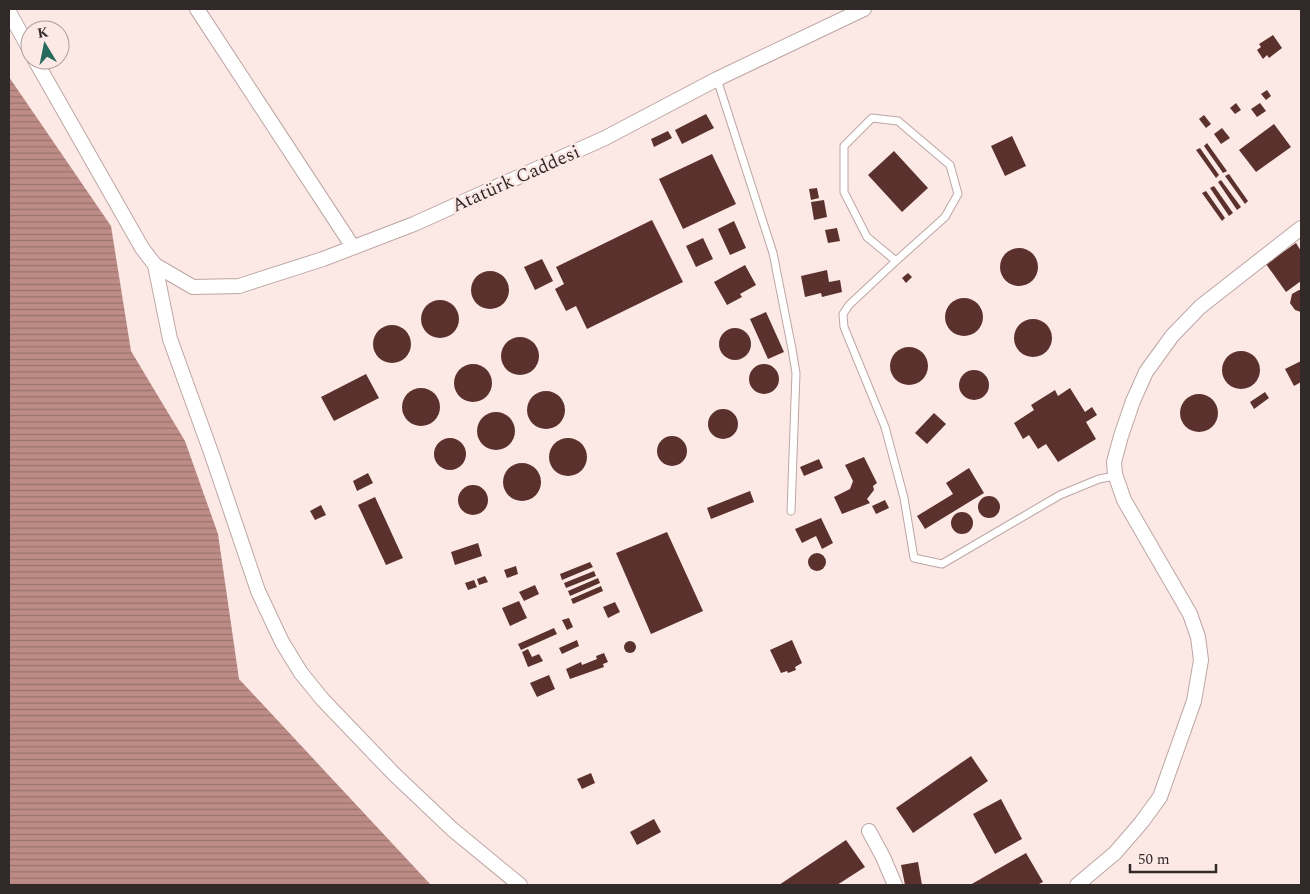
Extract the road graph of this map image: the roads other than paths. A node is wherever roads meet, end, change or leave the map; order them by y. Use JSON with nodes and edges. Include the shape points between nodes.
{"nodes":[{"id":1,"x":197,"y":9,"type":"edge"},
{"id":2,"x":864,"y":9,"type":"edge"},
{"id":3,"x":9,"y":12,"type":"edge"},
{"id":4,"x":20,"y":32,"type":"edge"},
{"id":5,"x":41,"y":70,"type":"edge"},
{"id":6,"x":716,"y":79,"type":"junction"},
{"id":7,"x":1301,"y":228,"type":"edge"},
{"id":8,"x":353,"y":247,"type":"junction"},
{"id":9,"x":896,"y":261,"type":"junction"},
{"id":10,"x":155,"y":265,"type":"junction"},
{"id":11,"x":1115,"y":476,"type":"junction"},
{"id":12,"x":791,"y":511,"type":"dead end"},
{"id":13,"x":869,"y":831,"type":"dead end"},
{"id":14,"x":520,"y":885,"type":"edge"},
{"id":15,"x":895,"y":885,"type":"edge"},
{"id":16,"x":1077,"y":885,"type":"edge"}],
"edges":[{"from":1,"to":8,"type":"street"},
{"from":2,"to":6,"type":"street","name":"Atatürk Caddesi"},
{"from":3,"to":4,"type":"street"},
{"from":5,"to":10,"type":"street","via":[[142,248]]},
{"from":6,"to":8,"type":"street","name":"Atatürk Caddesi","via":[[605,138],[414,224]]},
{"from":6,"to":12,"type":"lane","via":[[772,253],[796,373]]},
{"from":7,"to":11,"type":"street","via":[[1200,307],[1172,336],[1146,372],[1133,401],[1114,462]]},
{"from":8,"to":10,"type":"street","name":"Atatürk Caddesi","via":[[239,286],[193,288]]},
{"from":9,"to":9,"type":"lane","via":[[867,237],[844,192],[844,146],[872,118],[898,121],[950,165],[958,194],[945,217]]},
{"from":9,"to":11,"type":"lane","via":[[843,314],[844,327],[885,427],[904,498],[914,558],[942,564],[1060,495]]},
{"from":10,"to":14,"type":"street","via":[[170,339],[258,591],[282,642],[322,700],[394,774],[452,829]]},
{"from":11,"to":16,"type":"street","via":[[1124,500],[1190,614],[1201,660],[1194,700],[1160,797],[1115,853]]},
{"from":13,"to":15,"type":"street"}]}
